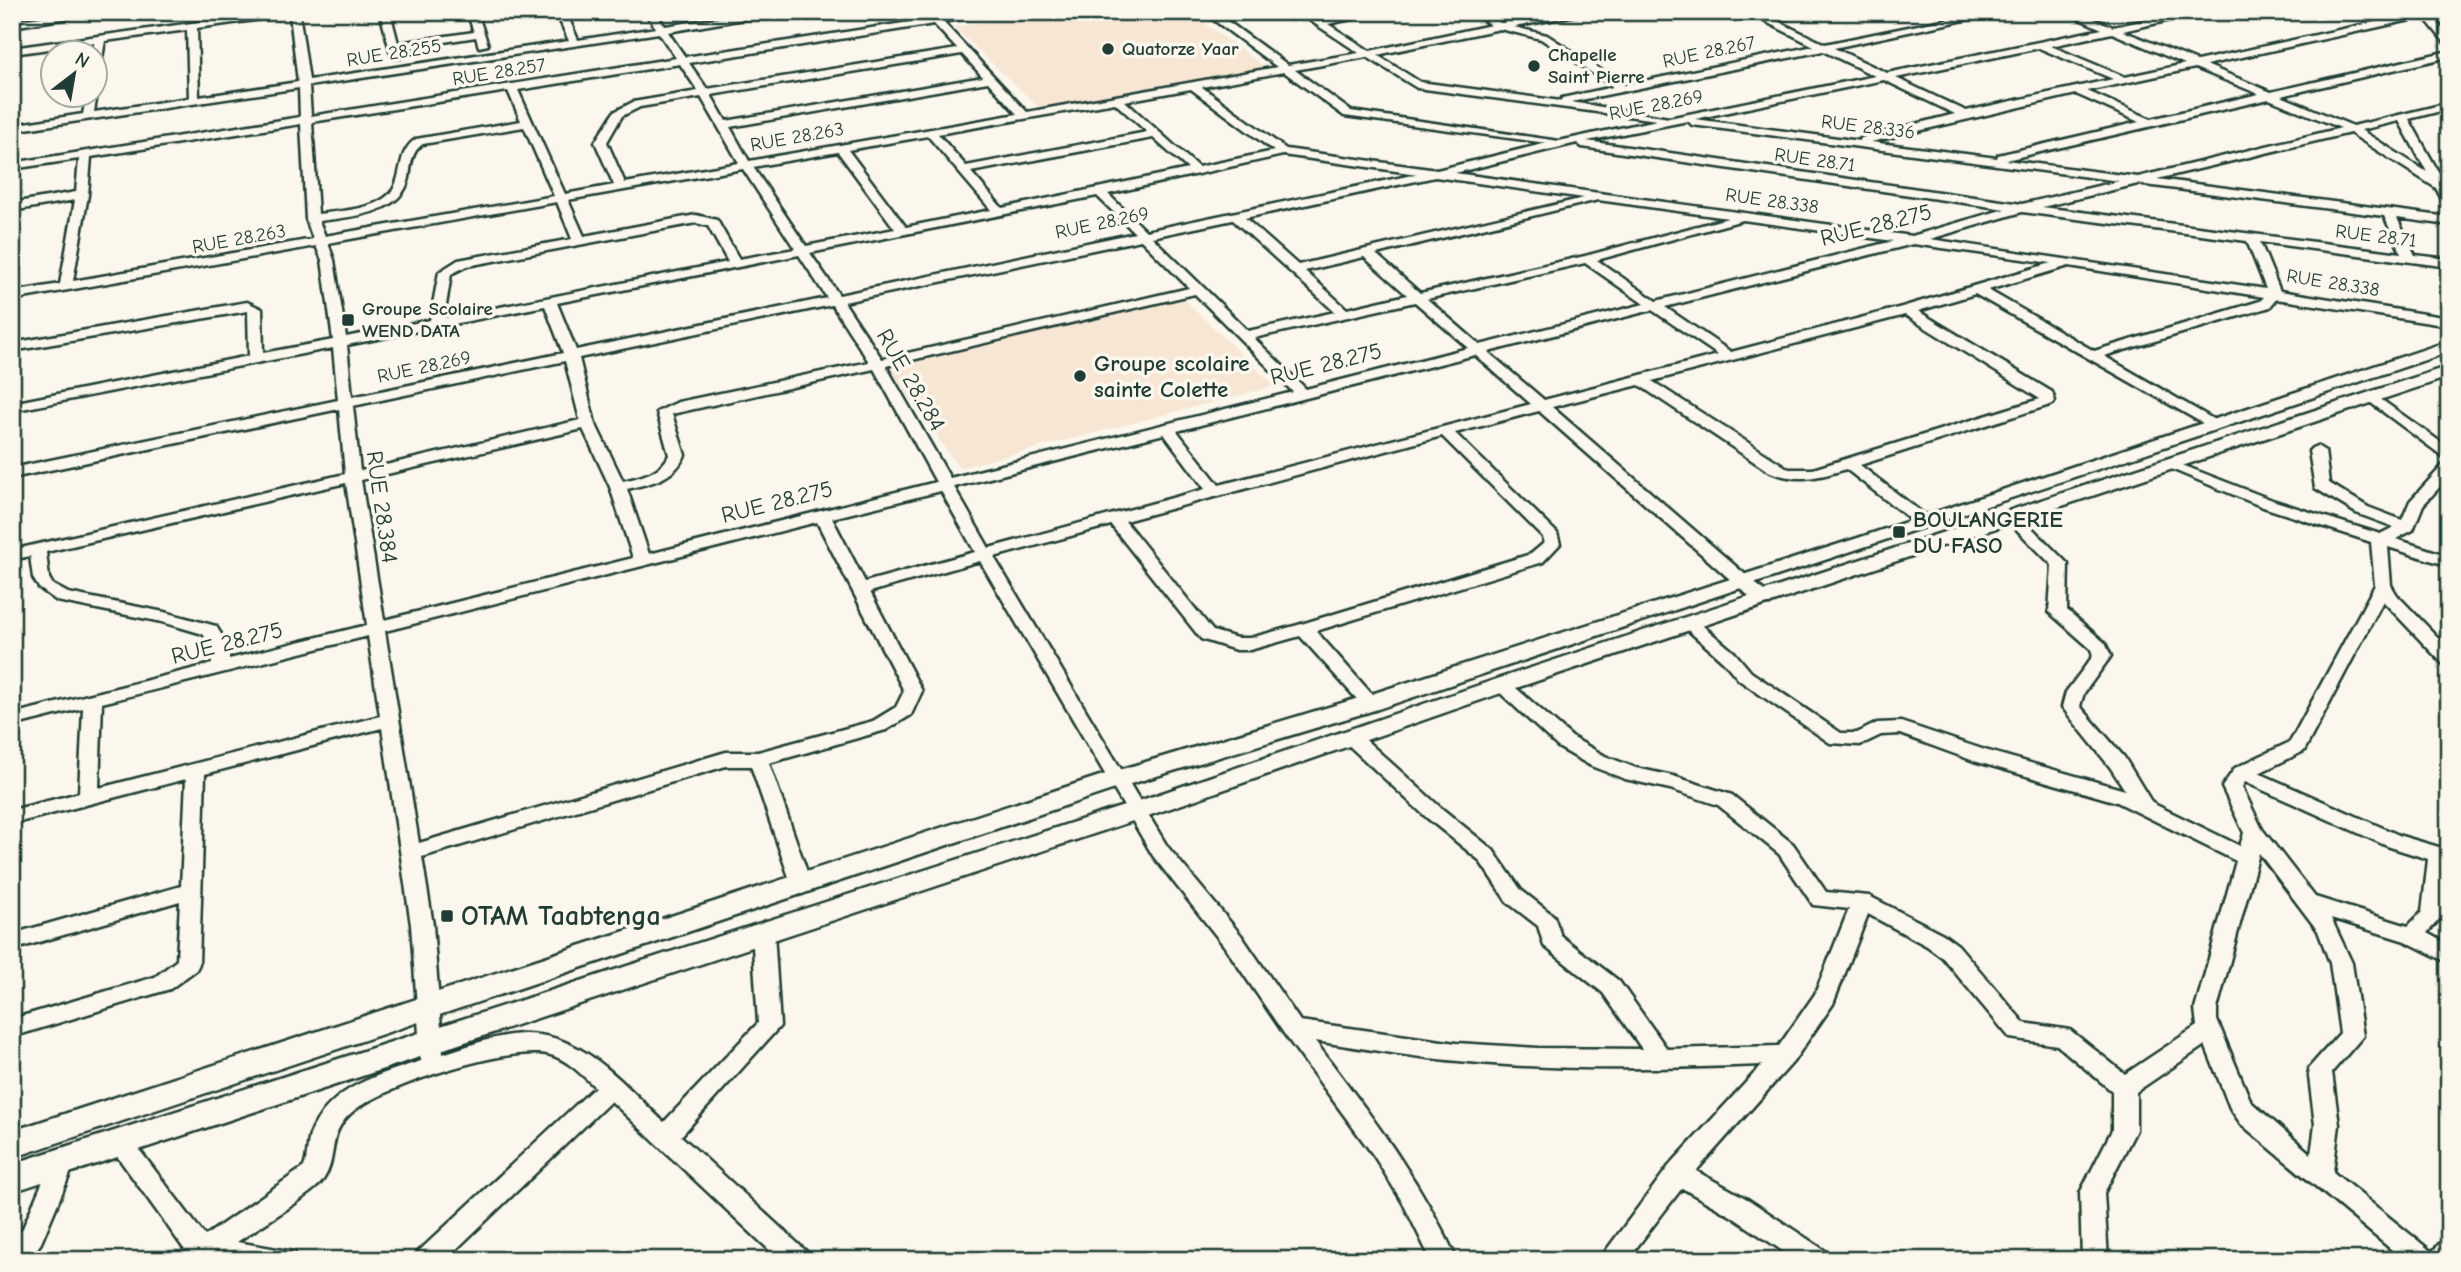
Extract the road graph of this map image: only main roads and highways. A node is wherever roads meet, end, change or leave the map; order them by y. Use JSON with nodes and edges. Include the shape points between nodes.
{"nodes":[{"id":1,"x":2449,"y":346,"type":"edge"},
{"id":2,"x":2449,"y":371,"type":"edge"},
{"id":3,"x":429,"y":1009,"type":"joint"},
{"id":4,"x":12,"y":1145,"type":"edge"},
{"id":5,"x":12,"y":1178,"type":"edge"}],
"edges":[{"from":1,"to":3,"type":"main road","via":[[1370,703],[1118,779]]},
{"from":2,"to":5,"type":"main road","via":[[1136,811]]},
{"from":3,"to":4,"type":"main road"}]}
